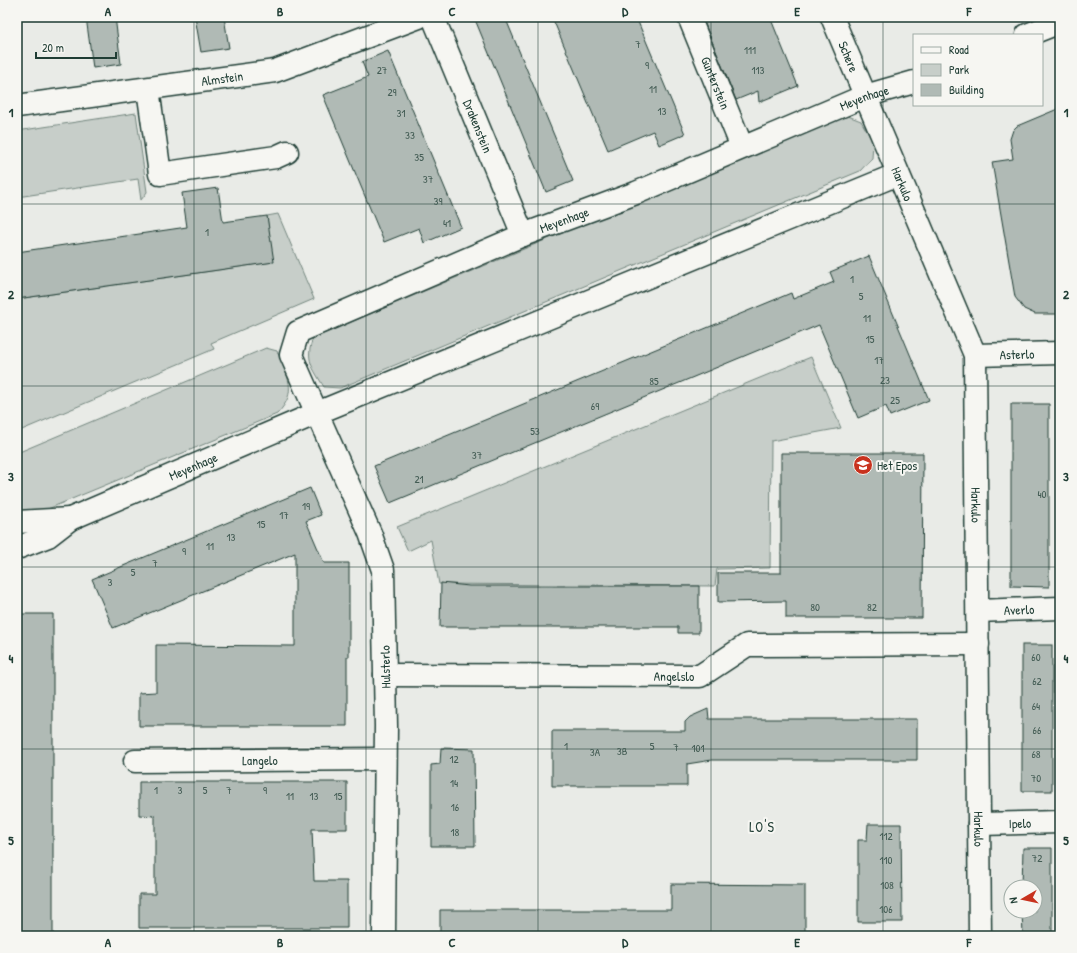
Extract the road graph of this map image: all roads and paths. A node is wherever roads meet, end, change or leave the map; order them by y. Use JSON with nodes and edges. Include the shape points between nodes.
{"nodes":[{"id":1,"x":420,"y":17,"type":"edge"},
{"id":2,"x":433,"y":17,"type":"edge"},
{"id":3,"x":689,"y":17,"type":"edge"},
{"id":4,"x":832,"y":17,"type":"edge"},
{"id":5,"x":1060,"y":22,"type":"edge"},
{"id":6,"x":1030,"y":34,"type":"edge"},
{"id":7,"x":913,"y":82,"type":"edge"},
{"id":8,"x":148,"y":89,"type":"junction"},
{"id":9,"x":865,"y":96,"type":"junction"},
{"id":10,"x":17,"y":106,"type":"edge"},
{"id":11,"x":742,"y":147,"type":"junction"},
{"id":12,"x":287,"y":152,"type":"dead end"},
{"id":13,"x":898,"y":174,"type":"junction"},
{"id":14,"x":523,"y":235,"type":"junction"},
{"id":15,"x":1060,"y":353,"type":"edge"},
{"id":16,"x":974,"y":355,"type":"junction"},
{"id":17,"x":316,"y":413,"type":"junction"},
{"id":18,"x":70,"y":519,"type":"junction"},
{"id":19,"x":17,"y":522,"type":"edge"},
{"id":20,"x":17,"y":548,"type":"edge"},
{"id":21,"x":1060,"y":608,"type":"edge"},
{"id":22,"x":978,"y":611,"type":"junction"},
{"id":23,"x":978,"y":644,"type":"junction"},
{"id":24,"x":385,"y":675,"type":"junction"},
{"id":25,"x":385,"y":759,"type":"junction"},
{"id":26,"x":135,"y":761,"type":"dead end"},
{"id":27,"x":1060,"y":822,"type":"edge"},
{"id":28,"x":979,"y":824,"type":"junction"},
{"id":29,"x":384,"y":936,"type":"edge"},
{"id":30,"x":980,"y":936,"type":"edge"}],
"edges":[{"from":1,"to":8,"type":"street","name":"Almstein","via":[[276,71]]},
{"from":2,"to":14,"type":"street","name":"Drakenstein"},
{"from":3,"to":11,"type":"street","name":"Gunterstein"},
{"from":4,"to":9,"type":"street","name":"Schere"},
{"from":5,"to":6,"type":"street"},
{"from":7,"to":9,"type":"street","name":"Meyenhage"},
{"from":8,"to":10,"type":"street","name":"Almstein"},
{"from":8,"to":12,"type":"street","via":[[160,174],[276,157]]},
{"from":9,"to":11,"type":"street","name":"Meyenhage"},
{"from":9,"to":13,"type":"street","name":"Harkulo"},
{"from":11,"to":14,"type":"street","name":"Meyenhage","via":[[636,192]]},
{"from":13,"to":16,"type":"street","name":"Harkulo"},
{"from":13,"to":17,"type":"street","name":"Meyenhage"},
{"from":14,"to":17,"type":"street","name":"Meyenhage","via":[[298,332],[291,355]]},
{"from":15,"to":16,"type":"street","name":"Asterlo"},
{"from":16,"to":22,"type":"street","name":"Harkulo"},
{"from":17,"to":18,"type":"street","name":"Meyenhage"},
{"from":17,"to":24,"type":"street","name":"Hulsterlo","via":[[384,570]]},
{"from":18,"to":19,"type":"street","name":"Meyenhage"},
{"from":18,"to":20,"type":"street","name":"Meyenhage","via":[[48,536]]},
{"from":21,"to":22,"type":"street","name":"Averlo"},
{"from":22,"to":23,"type":"street","name":"Harkulo"},
{"from":23,"to":24,"type":"street","name":"Angelslo","via":[[748,645],[700,676]]},
{"from":23,"to":28,"type":"street","name":"Harkulo"},
{"from":24,"to":25,"type":"street","name":"Hulsterlo"},
{"from":25,"to":26,"type":"street","name":"Langelo"},
{"from":25,"to":29,"type":"street","name":"Hulsterlo"},
{"from":27,"to":28,"type":"street","name":"Ipelo"},
{"from":28,"to":30,"type":"street","name":"Harkulo"}]}
